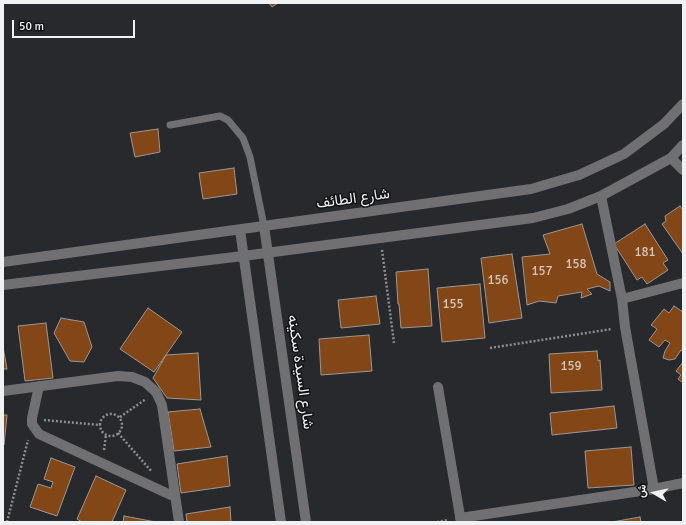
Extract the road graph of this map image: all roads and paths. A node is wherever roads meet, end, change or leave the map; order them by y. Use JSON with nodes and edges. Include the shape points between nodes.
{"nodes":[{"id":1,"x":683,"y":104,"type":"edge"},
{"id":2,"x":170,"y":125,"type":"dead end"},
{"id":3,"x":683,"y":145,"type":"edge"},
{"id":4,"x":671,"y":158,"type":"junction"},
{"id":5,"x":683,"y":170,"type":"edge"},
{"id":6,"x":601,"y":196,"type":"junction"},
{"id":7,"x":264,"y":226,"type":"junction"},
{"id":8,"x":240,"y":230,"type":"junction"},
{"id":9,"x":381,"y":238,"type":"junction"},
{"id":10,"x":268,"y":253,"type":"junction"},
{"id":11,"x":243,"y":256,"type":"junction"},
{"id":12,"x":3,"y":262,"type":"edge"},
{"id":13,"x":683,"y":283,"type":"edge"},
{"id":14,"x":3,"y":285,"type":"edge"},
{"id":15,"x":622,"y":299,"type":"junction"},
{"id":16,"x":625,"y":327,"type":"junction"},
{"id":17,"x":394,"y":343,"type":"dead end"},
{"id":18,"x":490,"y":348,"type":"dead end"},
{"id":19,"x":39,"y":386,"type":"junction"},
{"id":20,"x":438,"y":387,"type":"dead end"},
{"id":21,"x":3,"y":391,"type":"edge"},
{"id":22,"x":156,"y":392,"type":"junction"},
{"id":23,"x":120,"y":417,"type":"junction"},
{"id":24,"x":32,"y":421,"type":"junction"},
{"id":25,"x":100,"y":425,"type":"junction"},
{"id":26,"x":118,"y":433,"type":"junction"},
{"id":27,"x":154,"y":474,"type":"dead end"},
{"id":28,"x":683,"y":483,"type":"edge"},
{"id":29,"x":654,"y":488,"type":"junction"},
{"id":30,"x":175,"y":497,"type":"junction"},
{"id":31,"x":461,"y":520,"type":"edge"},
{"id":32,"x":7,"y":522,"type":"edge"},
{"id":33,"x":179,"y":522,"type":"edge"},
{"id":34,"x":281,"y":522,"type":"edge"},
{"id":35,"x":306,"y":522,"type":"edge"}],
"edges":[{"from":1,"to":7,"type":"street","name":"شارع الطائف","via":[[664,124],[624,154],[579,175],[531,189]]},
{"from":2,"to":7,"type":"lane","via":[[220,116],[228,120],[246,144]]},
{"from":3,"to":4,"type":"street"},
{"from":4,"to":5,"type":"street"},
{"from":4,"to":6,"type":"street"},
{"from":6,"to":9,"type":"street","via":[[533,218]]},
{"from":6,"to":15,"type":"street"},
{"from":7,"to":8,"type":"street","name":"شارع الطائف"},
{"from":7,"to":10,"type":"street","name":"شارع السيدة سكينه"},
{"from":8,"to":11,"type":"street"},
{"from":8,"to":12,"type":"street","name":"شارع الطائف"},
{"from":9,"to":10,"type":"street"},
{"from":9,"to":17,"type":"path"},
{"from":10,"to":11,"type":"street"},
{"from":10,"to":35,"type":"street","name":"شارع السيدة سكينه"},
{"from":11,"to":14,"type":"street"},
{"from":11,"to":34,"type":"street"},
{"from":13,"to":15,"type":"street"},
{"from":15,"to":16,"type":"street"},
{"from":16,"to":18,"type":"path"},
{"from":16,"to":29,"type":"street"},
{"from":19,"to":21,"type":"street"},
{"from":19,"to":22,"type":"street","via":[[118,376],[146,382]]},
{"from":19,"to":24,"type":"street"},
{"from":20,"to":31,"type":"street"},
{"from":22,"to":23,"type":"path"},
{"from":22,"to":30,"type":"street","via":[[162,405]]},
{"from":23,"to":25,"type":"path","via":[[116,414],[107,414]]},
{"from":23,"to":26,"type":"path","via":[[122,426]]},
{"from":24,"to":25,"type":"path"},
{"from":24,"to":30,"type":"street","via":[[35,430],[44,437]]},
{"from":24,"to":32,"type":"path"},
{"from":25,"to":26,"type":"path","via":[[106,435]]},
{"from":26,"to":27,"type":"path"},
{"from":28,"to":29,"type":"street"},
{"from":29,"to":31,"type":"street"},
{"from":30,"to":33,"type":"street"}]}
